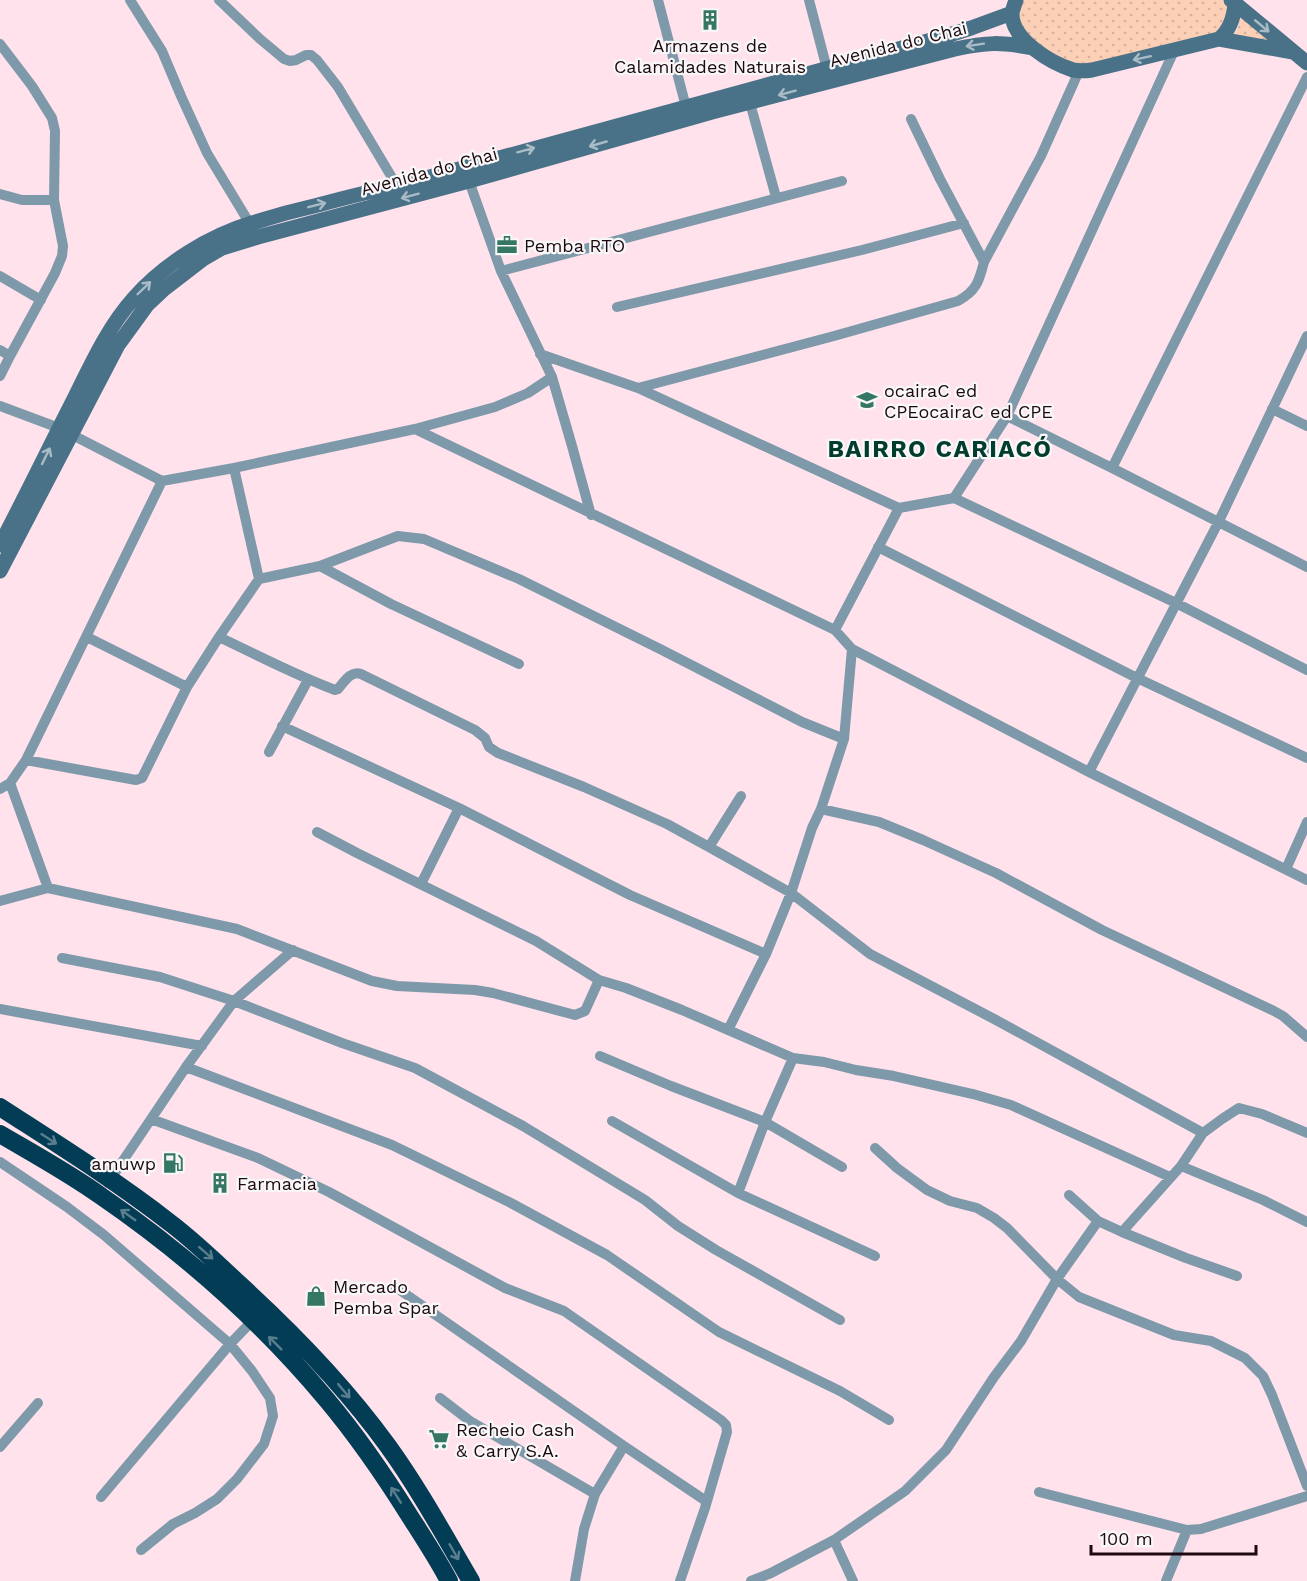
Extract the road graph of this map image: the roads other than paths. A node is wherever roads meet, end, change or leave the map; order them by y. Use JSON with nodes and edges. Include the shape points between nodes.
{"nodes":[{"id":1,"x":130,"y":0,"type":"edge"},
{"id":2,"x":219,"y":0,"type":"edge"},
{"id":3,"x":658,"y":0,"type":"edge"},
{"id":4,"x":809,"y":0,"type":"edge"},
{"id":5,"x":1233,"y":2,"type":"edge"},
{"id":6,"x":1014,"y":7,"type":"edge"},
{"id":7,"x":1219,"y":39,"type":"junction"},
{"id":8,"x":0,"y":44,"type":"edge"},
{"id":9,"x":1033,"y":48,"type":"junction"},
{"id":10,"x":1174,"y":51,"type":"junction"},
{"id":11,"x":1293,"y":52,"type":"junction"},
{"id":12,"x":1307,"y":63,"type":"edge"},
{"id":13,"x":827,"y":69,"type":"junction"},
{"id":14,"x":1079,"y":71,"type":"junction"},
{"id":15,"x":1307,"y":77,"type":"edge"},
{"id":16,"x":750,"y":103,"type":"junction"},
{"id":17,"x":686,"y":107,"type":"junction"},
{"id":18,"x":911,"y":119,"type":"dead end"},
{"id":19,"x":469,"y":181,"type":"junction"},
{"id":20,"x":842,"y":181,"type":"dead end"},
{"id":21,"x":397,"y":186,"type":"junction"},
{"id":22,"x":0,"y":194,"type":"edge"},
{"id":23,"x":776,"y":197,"type":"junction"},
{"id":24,"x":54,"y":200,"type":"junction"},
{"id":25,"x":964,"y":223,"type":"junction"},
{"id":26,"x":254,"y":230,"type":"junction"},
{"id":27,"x":984,"y":262,"type":"junction"},
{"id":28,"x":501,"y":272,"type":"junction"},
{"id":29,"x":0,"y":276,"type":"edge"},
{"id":30,"x":41,"y":300,"type":"junction"},
{"id":31,"x":616,"y":307,"type":"dead end"},
{"id":32,"x":1307,"y":336,"type":"edge"},
{"id":33,"x":0,"y":350,"type":"edge"},
{"id":34,"x":540,"y":354,"type":"junction"},
{"id":35,"x":10,"y":356,"type":"junction"},
{"id":36,"x":0,"y":376,"type":"edge"},
{"id":37,"x":552,"y":377,"type":"junction"},
{"id":38,"x":638,"y":388,"type":"junction"},
{"id":39,"x":0,"y":406,"type":"edge"},
{"id":40,"x":1272,"y":409,"type":"junction"},
{"id":41,"x":1007,"y":416,"type":"junction"},
{"id":42,"x":1307,"y":426,"type":"edge"},
{"id":43,"x":415,"y":429,"type":"junction"},
{"id":44,"x":65,"y":432,"type":"junction"},
{"id":45,"x":234,"y":468,"type":"junction"},
{"id":46,"x":1112,"y":468,"type":"junction"},
{"id":47,"x":162,"y":482,"type":"junction"},
{"id":48,"x":954,"y":498,"type":"junction"},
{"id":49,"x":899,"y":508,"type":"junction"},
{"id":50,"x":591,"y":515,"type":"junction"},
{"id":51,"x":1219,"y":522,"type":"junction"},
{"id":52,"x":0,"y":545,"type":"edge"},
{"id":53,"x":878,"y":547,"type":"junction"},
{"id":54,"x":320,"y":566,"type":"junction"},
{"id":55,"x":1307,"y":567,"type":"edge"},
{"id":56,"x":0,"y":571,"type":"edge"},
{"id":57,"x":259,"y":579,"type":"junction"},
{"id":58,"x":1176,"y":603,"type":"junction"},
{"id":59,"x":835,"y":630,"type":"junction"},
{"id":60,"x":87,"y":637,"type":"junction"},
{"id":61,"x":219,"y":637,"type":"junction"},
{"id":62,"x":852,"y":649,"type":"junction"},
{"id":63,"x":519,"y":664,"type":"dead end"},
{"id":64,"x":1307,"y":670,"type":"edge"},
{"id":65,"x":1137,"y":678,"type":"junction"},
{"id":66,"x":308,"y":680,"type":"junction"},
{"id":67,"x":187,"y":687,"type":"junction"},
{"id":68,"x":282,"y":726,"type":"junction"},
{"id":69,"x":844,"y":739,"type":"junction"},
{"id":70,"x":269,"y":752,"type":"dead end"},
{"id":71,"x":1307,"y":758,"type":"edge"},
{"id":72,"x":26,"y":759,"type":"junction"},
{"id":73,"x":1089,"y":772,"type":"junction"},
{"id":74,"x":5,"y":786,"type":"edge"},
{"id":75,"x":741,"y":796,"type":"dead end"},
{"id":76,"x":459,"y":808,"type":"junction"},
{"id":77,"x":821,"y":809,"type":"junction"},
{"id":78,"x":1307,"y":822,"type":"edge"},
{"id":79,"x":317,"y":832,"type":"dead end"},
{"id":80,"x":709,"y":847,"type":"junction"},
{"id":81,"x":1286,"y":868,"type":"junction"},
{"id":82,"x":1307,"y":880,"type":"edge"},
{"id":83,"x":421,"y":884,"type":"junction"},
{"id":84,"x":48,"y":888,"type":"junction"},
{"id":85,"x":791,"y":893,"type":"junction"},
{"id":86,"x":0,"y":901,"type":"edge"},
{"id":87,"x":293,"y":950,"type":"junction"},
{"id":88,"x":766,"y":954,"type":"junction"},
{"id":89,"x":62,"y":958,"type":"dead end"},
{"id":90,"x":599,"y":980,"type":"junction"},
{"id":91,"x":234,"y":1001,"type":"junction"},
{"id":92,"x":0,"y":1009,"type":"edge"},
{"id":93,"x":728,"y":1030,"type":"junction"},
{"id":94,"x":1306,"y":1034,"type":"edge"},
{"id":95,"x":202,"y":1046,"type":"junction"},
{"id":96,"x":600,"y":1056,"type":"dead end"},
{"id":97,"x":793,"y":1058,"type":"junction"},
{"id":98,"x":186,"y":1067,"type":"junction"},
{"id":99,"x":0,"y":1107,"type":"edge"},
{"id":100,"x":151,"y":1119,"type":"junction"},
{"id":101,"x":612,"y":1121,"type":"dead end"},
{"id":102,"x":765,"y":1122,"type":"junction"},
{"id":103,"x":1203,"y":1133,"type":"junction"},
{"id":104,"x":1307,"y":1133,"type":"edge"},
{"id":105,"x":0,"y":1134,"type":"edge"},
{"id":106,"x":875,"y":1148,"type":"dead end"},
{"id":107,"x":0,"y":1162,"type":"edge"},
{"id":108,"x":842,"y":1167,"type":"dead end"},
{"id":109,"x":1181,"y":1167,"type":"junction"},
{"id":110,"x":1170,"y":1177,"type":"junction"},
{"id":111,"x":111,"y":1179,"type":"junction"},
{"id":112,"x":738,"y":1193,"type":"junction"},
{"id":113,"x":100,"y":1195,"type":"junction"},
{"id":114,"x":1069,"y":1196,"type":"dead end"},
{"id":115,"x":1098,"y":1221,"type":"junction"},
{"id":116,"x":1307,"y":1222,"type":"edge"},
{"id":117,"x":1122,"y":1232,"type":"junction"},
{"id":118,"x":875,"y":1256,"type":"dead end"},
{"id":119,"x":1238,"y":1276,"type":"dead end"},
{"id":120,"x":1057,"y":1279,"type":"junction"},
{"id":121,"x":394,"y":1286,"type":"dead end"},
{"id":122,"x":265,"y":1306,"type":"junction"},
{"id":123,"x":840,"y":1320,"type":"dead end"},
{"id":124,"x":253,"y":1321,"type":"junction"},
{"id":125,"x":230,"y":1344,"type":"junction"},
{"id":126,"x":440,"y":1398,"type":"dead end"},
{"id":127,"x":38,"y":1403,"type":"dead end"},
{"id":128,"x":889,"y":1420,"type":"dead end"},
{"id":129,"x":624,"y":1446,"type":"junction"},
{"id":130,"x":0,"y":1447,"type":"edge"},
{"id":131,"x":1307,"y":1486,"type":"edge"},
{"id":132,"x":1039,"y":1492,"type":"dead end"},
{"id":133,"x":595,"y":1494,"type":"junction"},
{"id":134,"x":1307,"y":1496,"type":"edge"},
{"id":135,"x":101,"y":1497,"type":"dead end"},
{"id":136,"x":706,"y":1501,"type":"junction"},
{"id":137,"x":1187,"y":1530,"type":"junction"},
{"id":138,"x":834,"y":1540,"type":"junction"},
{"id":139,"x":141,"y":1550,"type":"dead end"},
{"id":140,"x":773,"y":1577,"type":"edge"},
{"id":141,"x":449,"y":1581,"type":"edge"},
{"id":142,"x":471,"y":1581,"type":"edge"},
{"id":143,"x":575,"y":1581,"type":"edge"},
{"id":144,"x":680,"y":1581,"type":"edge"},
{"id":145,"x":751,"y":1581,"type":"edge"},
{"id":146,"x":853,"y":1581,"type":"edge"},
{"id":147,"x":1166,"y":1581,"type":"edge"}],
"edges":[{"from":1,"to":26,"type":"street","via":[[162,51],[207,153]]},
{"from":2,"to":21,"type":"street","via":[[284,59],[311,55],[317,60],[338,87]]},
{"from":3,"to":17,"type":"street"},
{"from":4,"to":13,"type":"street"},
{"from":5,"to":7,"type":"main road","via":[[1234,14]]},
{"from":5,"to":11,"type":"main road","one_way":true},
{"from":6,"to":9,"type":"main road","name":"Avenida do Chai","via":[[1016,30]]},
{"from":6,"to":13,"type":"main road","name":"Avenida do Chai","via":[[971,28]]},
{"from":7,"to":10,"type":"main road"},
{"from":7,"to":11,"type":"main road"},
{"from":8,"to":24,"type":"street","via":[[52,118]]},
{"from":9,"to":14,"type":"main road","name":"Avenida do Chai"},
{"from":9,"to":16,"type":"main road","name":"Avenida do Chai","one_way":true,"via":[[998,42],[977,44]]},
{"from":10,"to":14,"type":"main road","one_way":true},
{"from":10,"to":41,"type":"street"},
{"from":11,"to":12,"type":"main road"},
{"from":13,"to":17,"type":"main road","name":"Avenida do Chai"},
{"from":14,"to":27,"type":"street","via":[[1041,156]]},
{"from":15,"to":46,"type":"street"},
{"from":16,"to":19,"type":"main road","name":"Avenida do Chai","one_way":true},
{"from":16,"to":23,"type":"street"},
{"from":21,"to":17,"type":"main road","name":"Avenida do Chai","one_way":true},
{"from":18,"to":25,"type":"street"},
{"from":19,"to":26,"type":"main road","name":"Avenida do Chai","one_way":true},
{"from":19,"to":28,"type":"street"},
{"from":20,"to":23,"type":"street"},
{"from":26,"to":21,"type":"main road","name":"Avenida do Chai","one_way":true,"via":[[327,202]]},
{"from":22,"to":24,"type":"street","via":[[22,200]]},
{"from":23,"to":28,"type":"street"},
{"from":24,"to":30,"type":"street","via":[[62,256]]},
{"from":25,"to":27,"type":"street"},
{"from":25,"to":31,"type":"street"},
{"from":26,"to":44,"type":"main road","name":"Avenida do Chai","via":[[203,259],[147,305]]},
{"from":27,"to":38,"type":"street","via":[[980,280],[970,294],[958,301]]},
{"from":28,"to":34,"type":"street"},
{"from":29,"to":30,"type":"street"},
{"from":30,"to":35,"type":"street"},
{"from":32,"to":40,"type":"street"},
{"from":33,"to":35,"type":"street"},
{"from":34,"to":37,"type":"street"},
{"from":34,"to":38,"type":"street"},
{"from":35,"to":36,"type":"street"},
{"from":37,"to":43,"type":"street","via":[[495,407]]},
{"from":37,"to":50,"type":"street"},
{"from":38,"to":49,"type":"street"},
{"from":39,"to":44,"type":"street"},
{"from":40,"to":42,"type":"street"},
{"from":40,"to":51,"type":"street"},
{"from":41,"to":46,"type":"street"},
{"from":41,"to":48,"type":"street"},
{"from":43,"to":45,"type":"street"},
{"from":43,"to":50,"type":"street"},
{"from":44,"to":47,"type":"street"},
{"from":52,"to":44,"type":"main road","name":"Avenida do Chai","one_way":true},
{"from":44,"to":56,"type":"main road","name":"Avenida do Chai"},
{"from":45,"to":47,"type":"street"},
{"from":45,"to":57,"type":"street"},
{"from":46,"to":51,"type":"street"},
{"from":47,"to":60,"type":"street"},
{"from":48,"to":49,"type":"street"},
{"from":48,"to":58,"type":"street"},
{"from":49,"to":53,"type":"street"},
{"from":50,"to":59,"type":"street"},
{"from":51,"to":55,"type":"street"},
{"from":51,"to":58,"type":"street"},
{"from":53,"to":59,"type":"street"},
{"from":53,"to":65,"type":"street"},
{"from":54,"to":57,"type":"street"},
{"from":54,"to":63,"type":"street"},
{"from":54,"to":69,"type":"street","via":[[398,536],[424,539],[519,579],[802,722]]},
{"from":57,"to":61,"type":"street"},
{"from":58,"to":64,"type":"street"},
{"from":58,"to":65,"type":"street"},
{"from":59,"to":62,"type":"street"},
{"from":60,"to":67,"type":"street"},
{"from":60,"to":72,"type":"street"},
{"from":61,"to":66,"type":"street"},
{"from":61,"to":67,"type":"street"},
{"from":62,"to":69,"type":"street"},
{"from":62,"to":73,"type":"street"},
{"from":65,"to":71,"type":"street"},
{"from":65,"to":73,"type":"street"},
{"from":66,"to":68,"type":"street"},
{"from":66,"to":80,"type":"street","via":[[335,690],[357,672],[475,730],[498,753],[584,787]]},
{"from":67,"to":72,"type":"street","via":[[142,778]]},
{"from":68,"to":70,"type":"street"},
{"from":68,"to":76,"type":"street"},
{"from":69,"to":77,"type":"street"},
{"from":72,"to":74,"type":"street"},
{"from":73,"to":81,"type":"street"},
{"from":74,"to":84,"type":"street"},
{"from":75,"to":80,"type":"street"},
{"from":76,"to":83,"type":"street"},
{"from":76,"to":88,"type":"street","via":[[630,895]]},
{"from":77,"to":85,"type":"street"},
{"from":77,"to":94,"type":"street","via":[[879,822],[996,873],[1102,930],[1274,1011]]},
{"from":78,"to":81,"type":"street"},
{"from":79,"to":83,"type":"street"},
{"from":80,"to":85,"type":"street"},
{"from":81,"to":82,"type":"street"},
{"from":83,"to":90,"type":"street","via":[[536,941]]},
{"from":84,"to":86,"type":"street"},
{"from":84,"to":87,"type":"street","via":[[237,929]]},
{"from":85,"to":88,"type":"street"},
{"from":85,"to":103,"type":"street","via":[[870,954]]},
{"from":87,"to":90,"type":"street","via":[[380,983],[475,990],[575,1015],[585,1011]]},
{"from":87,"to":91,"type":"street"},
{"from":88,"to":93,"type":"street"},
{"from":89,"to":91,"type":"street","via":[[160,977]]},
{"from":90,"to":93,"type":"street"},
{"from":91,"to":95,"type":"street"},
{"from":91,"to":123,"type":"street","via":[[415,1068],[523,1126],[645,1200],[706,1244]]},
{"from":92,"to":95,"type":"street"},
{"from":93,"to":97,"type":"street"},
{"from":95,"to":98,"type":"street"},
{"from":96,"to":102,"type":"street"},
{"from":97,"to":102,"type":"street"},
{"from":97,"to":110,"type":"street","via":[[894,1076],[1011,1105]]},
{"from":98,"to":100,"type":"street"},
{"from":98,"to":128,"type":"street","via":[[392,1145],[509,1202],[599,1250],[719,1332]]},
{"from":99,"to":111,"type":"highway","one_way":true},
{"from":100,"to":111,"type":"street"},
{"from":100,"to":136,"type":"street","via":[[258,1158],[505,1288],[574,1317],[726,1425]]},
{"from":101,"to":112,"type":"street"},
{"from":102,"to":108,"type":"street"},
{"from":102,"to":112,"type":"street"},
{"from":103,"to":104,"type":"street","via":[[1239,1108]]},
{"from":103,"to":109,"type":"street"},
{"from":105,"to":113,"type":"highway"},
{"from":106,"to":120,"type":"street","via":[[927,1190],[994,1218]]},
{"from":107,"to":125,"type":"street","via":[[104,1235]]},
{"from":109,"to":110,"type":"street"},
{"from":109,"to":116,"type":"street"},
{"from":110,"to":117,"type":"street"},
{"from":111,"to":113,"type":"street"},
{"from":111,"to":122,"type":"highway","one_way":true,"via":[[170,1222]]},
{"from":112,"to":118,"type":"street"},
{"from":124,"to":113,"type":"highway","one_way":true,"via":[[196,1269]]},
{"from":114,"to":115,"type":"street"},
{"from":115,"to":117,"type":"street"},
{"from":115,"to":120,"type":"street"},
{"from":117,"to":119,"type":"street"},
{"from":120,"to":131,"type":"street","via":[[1079,1298],[1174,1335],[1211,1341],[1245,1358],[1263,1376]]},
{"from":120,"to":138,"type":"street","via":[[1021,1341],[946,1450],[905,1491]]},
{"from":121,"to":129,"type":"street"},
{"from":122,"to":124,"type":"street"},
{"from":122,"to":142,"type":"highway","one_way":true,"via":[[306,1347],[387,1445]]},
{"from":124,"to":125,"type":"street"},
{"from":141,"to":124,"type":"highway","one_way":true,"via":[[390,1485],[345,1422]]},
{"from":125,"to":135,"type":"street"},
{"from":125,"to":139,"type":"street","via":[[270,1398],[273,1416],[264,1444],[217,1499],[172,1524]]},
{"from":126,"to":133,"type":"street"},
{"from":127,"to":130,"type":"street"},
{"from":129,"to":133,"type":"street"},
{"from":129,"to":136,"type":"street"},
{"from":132,"to":137,"type":"street"},
{"from":133,"to":143,"type":"street"},
{"from":134,"to":137,"type":"street"},
{"from":136,"to":144,"type":"street"},
{"from":137,"to":147,"type":"street"},
{"from":138,"to":140,"type":"street"},
{"from":138,"to":146,"type":"street"},
{"from":140,"to":145,"type":"street"}]}
